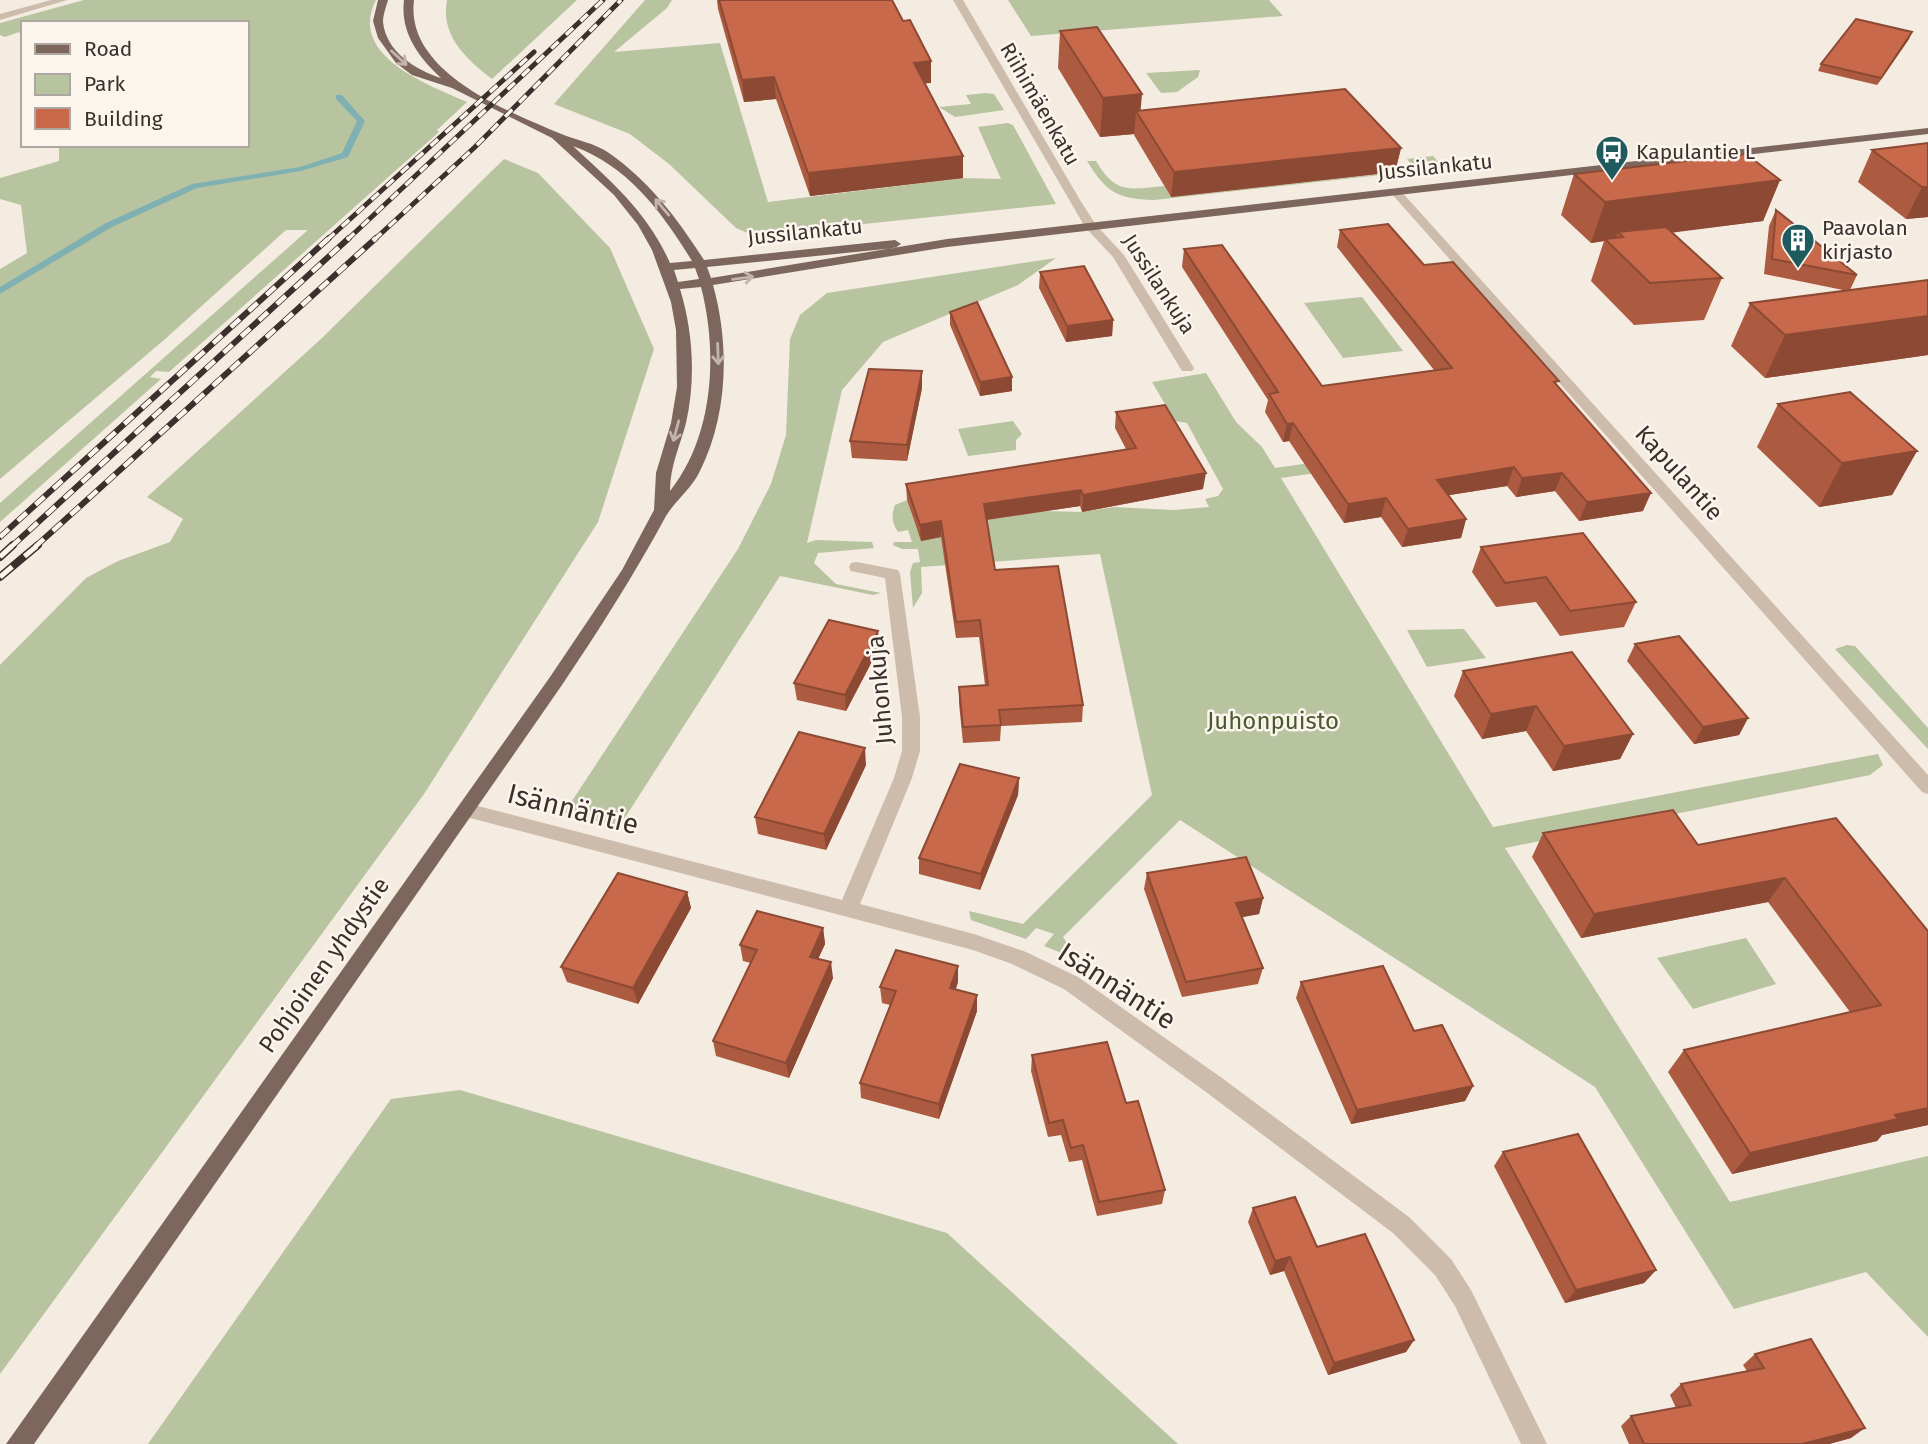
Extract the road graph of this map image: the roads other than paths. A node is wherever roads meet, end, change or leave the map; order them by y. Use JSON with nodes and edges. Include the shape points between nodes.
{"nodes":[{"id":1,"x":62,"y":0,"type":"edge"},
{"id":2,"x":383,"y":0,"type":"edge"},
{"id":3,"x":409,"y":0,"type":"edge"},
{"id":4,"x":958,"y":0,"type":"edge"},
{"id":5,"x":0,"y":17,"type":"edge"},
{"id":6,"x":456,"y":86,"type":"junction"},
{"id":7,"x":1928,"y":131,"type":"edge"},
{"id":8,"x":556,"y":136,"type":"junction"},
{"id":9,"x":1395,"y":191,"type":"junction"},
{"id":10,"x":1091,"y":227,"type":"junction"},
{"id":11,"x":947,"y":243,"type":"junction"},
{"id":12,"x":700,"y":264,"type":"junction"},
{"id":13,"x":668,"y":267,"type":"junction"},
{"id":14,"x":706,"y":282,"type":"junction"},
{"id":15,"x":675,"y":286,"type":"junction"},
{"id":16,"x":1187,"y":368,"type":"dead end"},
{"id":17,"x":662,"y":510,"type":"junction"},
{"id":18,"x":857,"y":567,"type":"dead end"},
{"id":19,"x":1928,"y":787,"type":"edge"},
{"id":20,"x":466,"y":810,"type":"junction"},
{"id":21,"x":848,"y":909,"type":"junction"},
{"id":22,"x":19,"y":1444,"type":"edge"},
{"id":23,"x":1534,"y":1444,"type":"edge"}],
"edges":[{"from":1,"to":5,"type":"street"},
{"from":2,"to":6,"type":"main road","name":"Pohjoinen yhdystie","one_way":true,"via":[[378,20],[389,50],[416,73]]},
{"from":3,"to":6,"type":"main road","name":"Pohjoinen yhdystie","via":[[405,16],[410,31],[440,73]]},
{"from":4,"to":10,"type":"street","name":"Riihimäenkatu"},
{"from":6,"to":8,"type":"main road","name":"Pohjoinen yhdystie"},
{"from":7,"to":9,"type":"main road","name":"Jussilankatu"},
{"from":12,"to":8,"type":"main road","name":"Pohjoinen yhdystie","one_way":true,"via":[[672,219],[641,184],[602,153]]},
{"from":8,"to":13,"type":"main road","name":"Pohjoinen yhdystie","via":[[626,201]]},
{"from":9,"to":10,"type":"main road","name":"Jussilankatu"},
{"from":9,"to":19,"type":"street","name":"Kapulantie"},
{"from":10,"to":11,"type":"main road","name":"Jussilankatu"},
{"from":10,"to":16,"type":"street","name":"Jussilankuja","via":[[1118,255]]},
{"from":11,"to":12,"type":"main road","name":"Jussilankatu","via":[[871,244]]},
{"from":14,"to":11,"type":"main road","name":"Jussilankatu","one_way":true},
{"from":12,"to":13,"type":"main road","name":"Jussilankatu"},
{"from":12,"to":14,"type":"main road","name":"Pohjoinen yhdystie"},
{"from":13,"to":15,"type":"main road","name":"Pohjoinen yhdystie"},
{"from":14,"to":15,"type":"main road","name":"Jussilankatu"},
{"from":14,"to":17,"type":"main road","name":"Pohjoinen yhdystie","one_way":true,"via":[[716,327],[717,384],[691,474]]},
{"from":15,"to":17,"type":"main road","name":"Pohjoinen yhdystie","one_way":true,"via":[[684,371],[680,416],[663,471]]},
{"from":17,"to":20,"type":"main road","name":"Pohjoinen yhdystie","via":[[629,571]]},
{"from":18,"to":21,"type":"street","name":"Juhonkuja","via":[[892,574],[911,717],[911,751]]},
{"from":20,"to":21,"type":"street","name":"Isännäntie"},
{"from":20,"to":22,"type":"main road","name":"Pohjoinen yhdystie"},
{"from":21,"to":23,"type":"street","name":"Isännäntie","via":[[974,942],[1071,983],[1401,1225],[1443,1267],[1463,1297]]}]}
